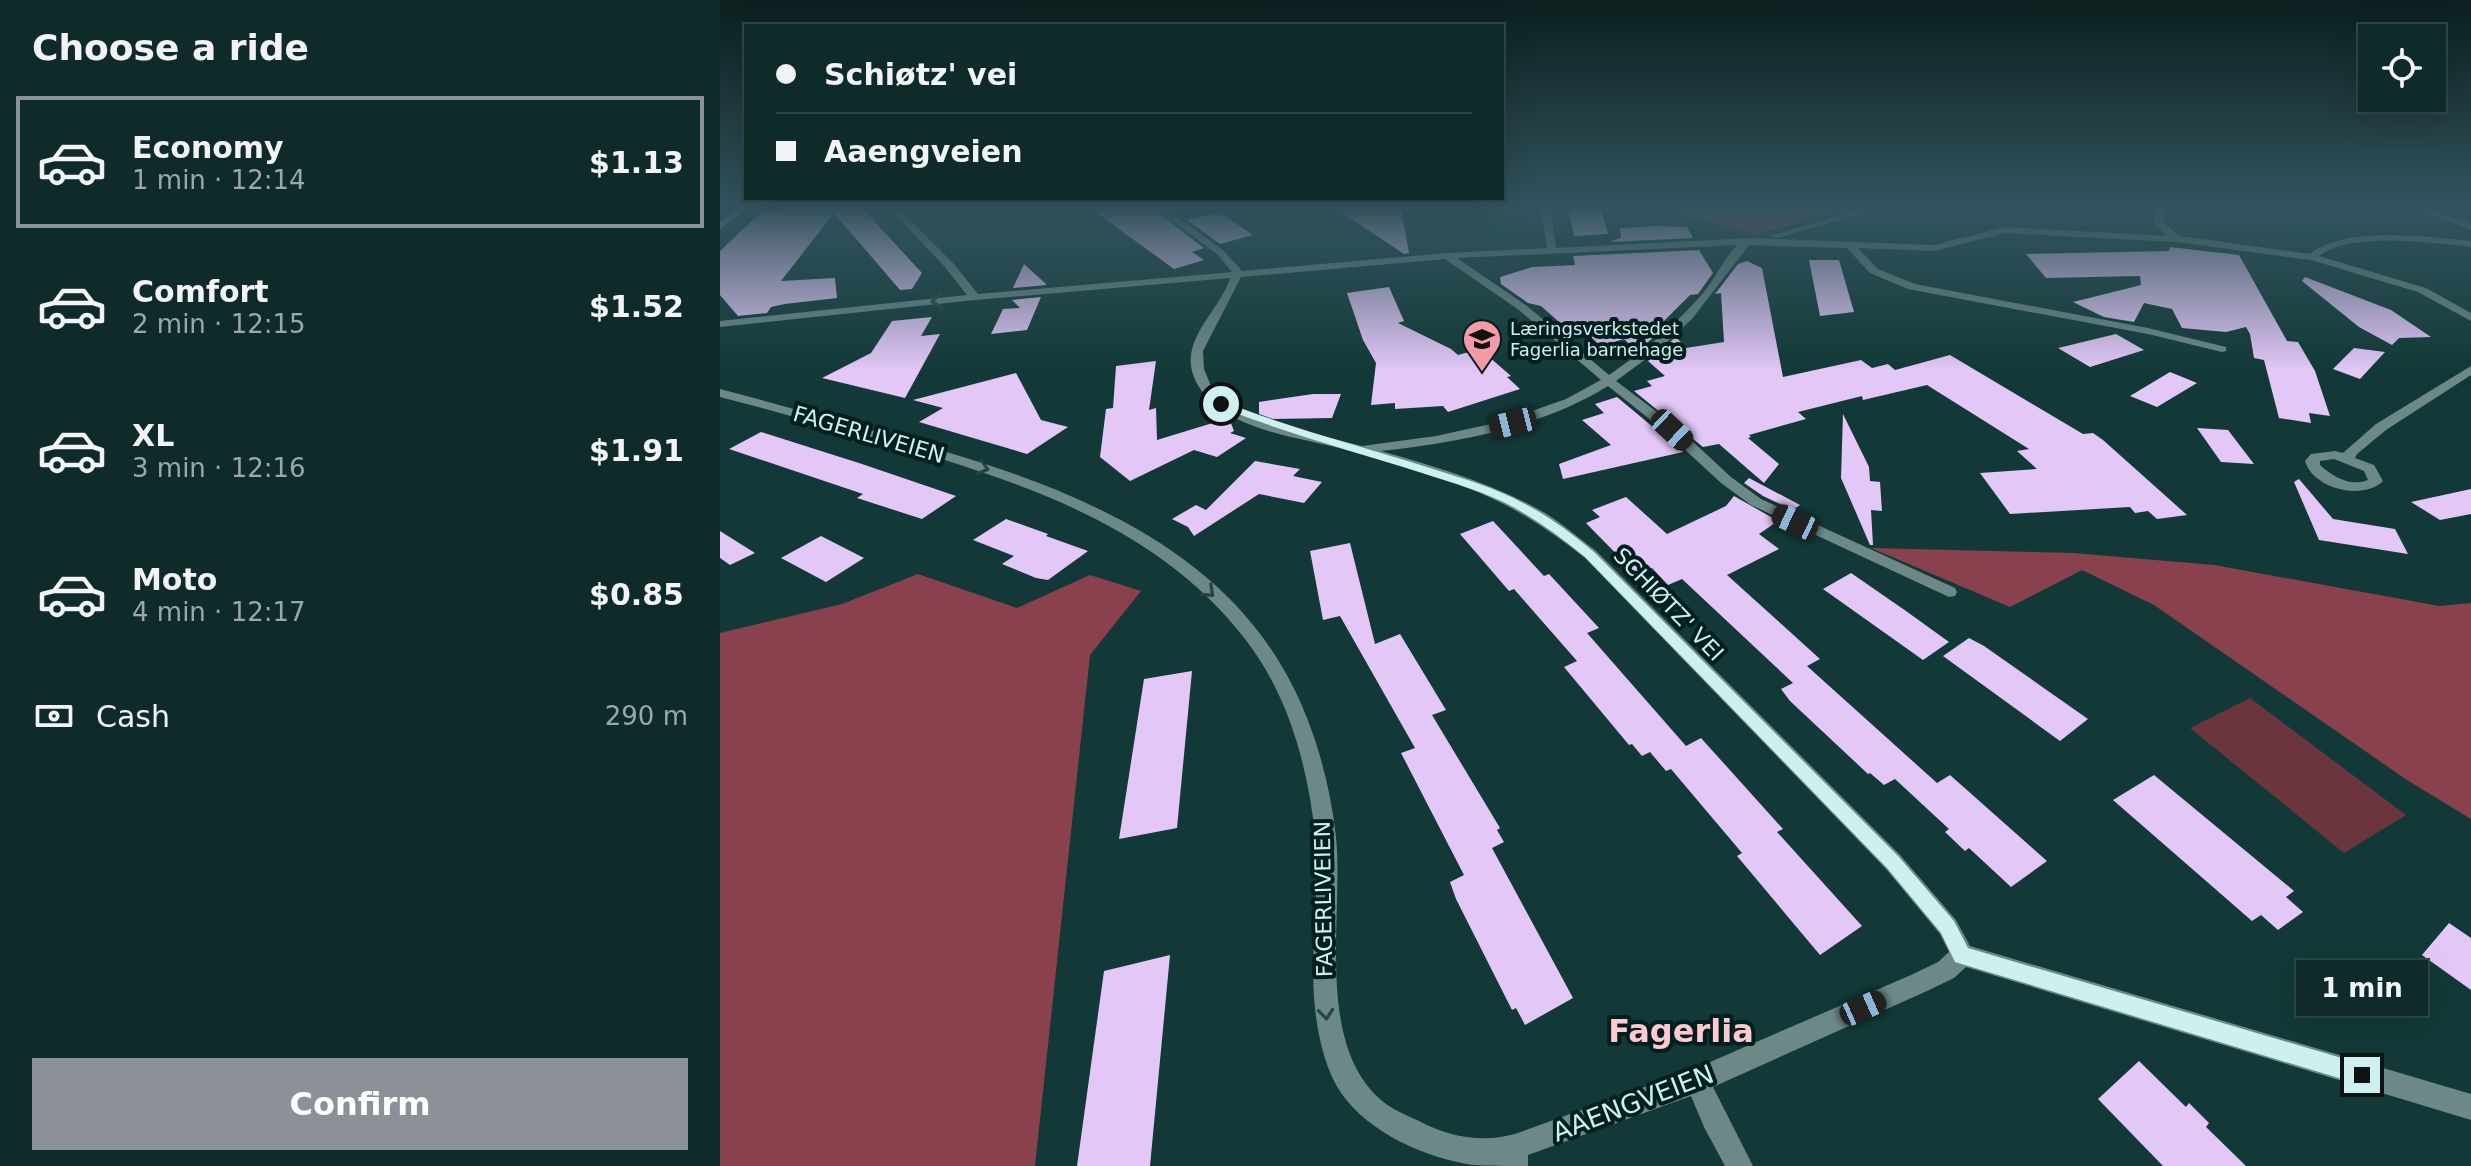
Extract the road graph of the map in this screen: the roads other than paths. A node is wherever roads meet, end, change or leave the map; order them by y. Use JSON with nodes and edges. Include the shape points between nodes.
{"nodes":[{"id":1,"x":946,"y":262,"type":"edge"},
{"id":2,"x":1232,"y":262,"type":"edge"},
{"id":3,"x":1368,"y":262,"type":"edge"},
{"id":4,"x":1456,"y":262,"type":"edge"},
{"id":5,"x":1729,"y":262,"type":"edge"},
{"id":6,"x":1866,"y":262,"type":"edge"},
{"id":7,"x":2330,"y":262,"type":"edge"},
{"id":8,"x":1238,"y":273,"type":"junction"},
{"id":9,"x":975,"y":297,"type":"junction"},
{"id":10,"x":2471,"y":318,"type":"edge"},
{"id":11,"x":720,"y":324,"type":"edge"},
{"id":12,"x":2222,"y":349,"type":"dead end"},
{"id":13,"x":2471,"y":370,"type":"edge"},
{"id":14,"x":1611,"y":380,"type":"junction"},
{"id":15,"x":720,"y":393,"type":"edge"},
{"id":16,"x":1361,"y":449,"type":"junction"},
{"id":17,"x":2348,"y":458,"type":"dead end"},
{"id":18,"x":1949,"y":592,"type":"dead end"},
{"id":19,"x":1962,"y":955,"type":"junction"},
{"id":20,"x":1697,"y":1081,"type":"junction"},
{"id":21,"x":2471,"y":1107,"type":"edge"},
{"id":22,"x":1515,"y":1157,"type":"edge"},
{"id":23,"x":1740,"y":1166,"type":"edge"}],
"edges":[{"from":1,"to":9,"type":"street"},
{"from":2,"to":8,"type":"street"},
{"from":3,"to":8,"type":"street"},
{"from":4,"to":14,"type":"street","via":[[1523,308]]},
{"from":5,"to":14,"type":"street","via":[[1691,313]]},
{"from":6,"to":12,"type":"street","via":[[1912,287]]},
{"from":7,"to":10,"type":"street","via":[[2422,290]]},
{"from":8,"to":9,"type":"street"},
{"from":8,"to":16,"type":"street","name":"SCHIØTZ' VEI","via":[[1197,353],[1207,389],[1239,413]]},
{"from":9,"to":11,"type":"street","one_way":true},
{"from":13,"to":17,"type":"street","via":[[2381,427]]},
{"from":14,"to":16,"type":"street","via":[[1560,407],[1513,423]]},
{"from":14,"to":18,"type":"street","via":[[1756,502]]},
{"from":15,"to":22,"type":"street","name":"FAGERLIVEIEN","one_way":true,"via":[[936,453],[1077,502],[1151,545],[1235,615],[1280,677],[1300,719],[1316,774],[1325,840],[1327,1025],[1346,1079],[1385,1119],[1412,1133],[1445,1145]]},
{"from":16,"to":19,"type":"street","name":"SCHIØTZ' VEI","via":[[1517,504],[1590,554],[1893,862],[1948,927]]},
{"from":19,"to":20,"type":"street","name":"AAENGVEIEN","via":[[1919,983]]},
{"from":19,"to":21,"type":"street"},
{"from":20,"to":22,"type":"street","name":"AAENGVEIEN"},
{"from":20,"to":23,"type":"street"}]}
